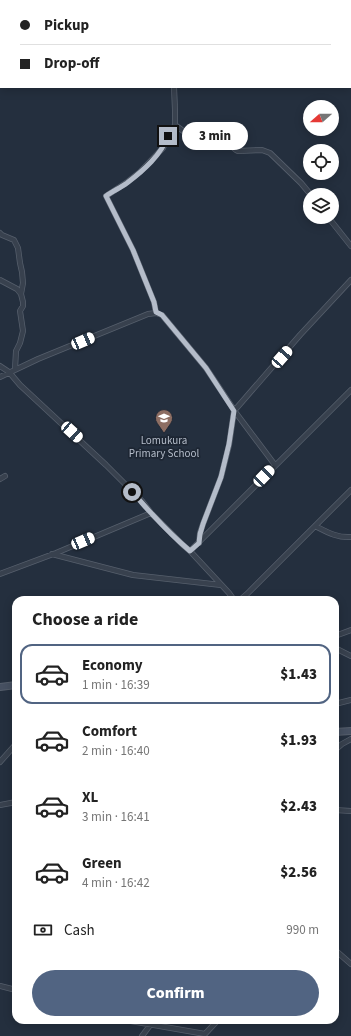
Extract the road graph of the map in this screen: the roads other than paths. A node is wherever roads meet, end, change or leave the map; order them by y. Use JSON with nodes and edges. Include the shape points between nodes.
{"nodes":[{"id":1,"x":174,"y":88,"type":"edge"},
{"id":2,"x":175,"y":124,"type":"junction"},
{"id":3,"x":305,"y":188,"type":"edge"},
{"id":4,"x":334,"y":224,"type":"edge"},
{"id":5,"x":0,"y":233,"type":"edge"},
{"id":6,"x":351,"y":246,"type":"edge"},
{"id":7,"x":0,"y":280,"type":"edge"},
{"id":8,"x":351,"y":280,"type":"edge"},
{"id":9,"x":21,"y":294,"type":"junction"},
{"id":10,"x":156,"y":312,"type":"junction"},
{"id":11,"x":0,"y":366,"type":"edge"},
{"id":12,"x":15,"y":369,"type":"junction"},
{"id":13,"x":8,"y":372,"type":"junction"},
{"id":14,"x":0,"y":377,"type":"edge"},
{"id":15,"x":351,"y":390,"type":"edge"},
{"id":16,"x":234,"y":411,"type":"junction"},
{"id":17,"x":275,"y":465,"type":"junction"},
{"id":18,"x":6,"y":476,"type":"dead end"},
{"id":19,"x":0,"y":479,"type":"edge"},
{"id":20,"x":351,"y":490,"type":"edge"},
{"id":21,"x":151,"y":513,"type":"junction"},
{"id":22,"x":315,"y":526,"type":"junction"},
{"id":23,"x":351,"y":537,"type":"edge"},
{"id":24,"x":199,"y":543,"type":"junction"},
{"id":25,"x":190,"y":551,"type":"junction"},
{"id":26,"x":52,"y":554,"type":"junction"},
{"id":27,"x":0,"y":574,"type":"edge"},
{"id":28,"x":221,"y":585,"type":"junction"},
{"id":29,"x":231,"y":596,"type":"edge"},
{"id":30,"x":245,"y":596,"type":"edge"},
{"id":31,"x":351,"y":630,"type":"edge"},
{"id":32,"x":339,"y":634,"type":"edge"},
{"id":33,"x":339,"y":650,"type":"edge"},
{"id":34,"x":351,"y":656,"type":"edge"},
{"id":35,"x":12,"y":686,"type":"edge"},
{"id":36,"x":0,"y":687,"type":"edge"},
{"id":37,"x":351,"y":700,"type":"edge"},
{"id":38,"x":339,"y":703,"type":"edge"},
{"id":39,"x":351,"y":731,"type":"edge"},
{"id":40,"x":339,"y":732,"type":"edge"},
{"id":41,"x":351,"y":740,"type":"edge"},
{"id":42,"x":339,"y":747,"type":"edge"},
{"id":43,"x":12,"y":748,"type":"edge"},
{"id":44,"x":0,"y":762,"type":"edge"},
{"id":45,"x":12,"y":803,"type":"edge"},
{"id":46,"x":0,"y":805,"type":"edge"},
{"id":47,"x":339,"y":810,"type":"edge"},
{"id":48,"x":351,"y":811,"type":"edge"},
{"id":49,"x":339,"y":954,"type":"edge"},
{"id":50,"x":351,"y":964,"type":"edge"},
{"id":51,"x":0,"y":986,"type":"edge"},
{"id":52,"x":12,"y":989,"type":"edge"},
{"id":53,"x":150,"y":1024,"type":"joint"},
{"id":54,"x":214,"y":1024,"type":"edge"},
{"id":55,"x":142,"y":1036,"type":"edge"}],
"edges":[{"from":1,"to":2,"type":"street"},
{"from":2,"to":3,"type":"street","via":[[190,136],[201,140],[230,145],[238,150],[270,153]]},
{"from":2,"to":10,"type":"street","via":[[158,154],[140,172],[106,196],[136,256]]},
{"from":4,"to":6,"type":"street"},
{"from":5,"to":9,"type":"street","via":[[14,240],[18,248]]},
{"from":7,"to":9,"type":"street","via":[[18,289]]},
{"from":8,"to":16,"type":"street"},
{"from":9,"to":12,"type":"street","via":[[23,331],[16,351]]},
{"from":10,"to":12,"type":"street"},
{"from":10,"to":16,"type":"street","via":[[162,315],[206,368]]},
{"from":11,"to":13,"type":"street"},
{"from":12,"to":13,"type":"street"},
{"from":13,"to":14,"type":"street"},
{"from":13,"to":21,"type":"street","via":[[106,465]]},
{"from":15,"to":17,"type":"street"},
{"from":16,"to":17,"type":"street"},
{"from":16,"to":24,"type":"street","via":[[221,477],[203,524]]},
{"from":17,"to":24,"type":"street"},
{"from":18,"to":19,"type":"street"},
{"from":20,"to":22,"type":"street"},
{"from":21,"to":25,"type":"street"},
{"from":21,"to":26,"type":"street"},
{"from":22,"to":23,"type":"street","via":[[334,535]]},
{"from":22,"to":30,"type":"street"},
{"from":24,"to":25,"type":"street"},
{"from":25,"to":28,"type":"street"},
{"from":26,"to":27,"type":"street"},
{"from":26,"to":28,"type":"street","via":[[133,575]]},
{"from":28,"to":29,"type":"street"},
{"from":31,"to":32,"type":"street"},
{"from":33,"to":34,"type":"street"},
{"from":35,"to":36,"type":"street"},
{"from":37,"to":38,"type":"street"},
{"from":39,"to":40,"type":"street"},
{"from":41,"to":42,"type":"street"},
{"from":43,"to":44,"type":"street"},
{"from":45,"to":46,"type":"street"},
{"from":47,"to":48,"type":"street"},
{"from":49,"to":50,"type":"street"},
{"from":51,"to":52,"type":"street"},
{"from":53,"to":54,"type":"street","via":[[205,1034]]},
{"from":53,"to":55,"type":"street"}]}
